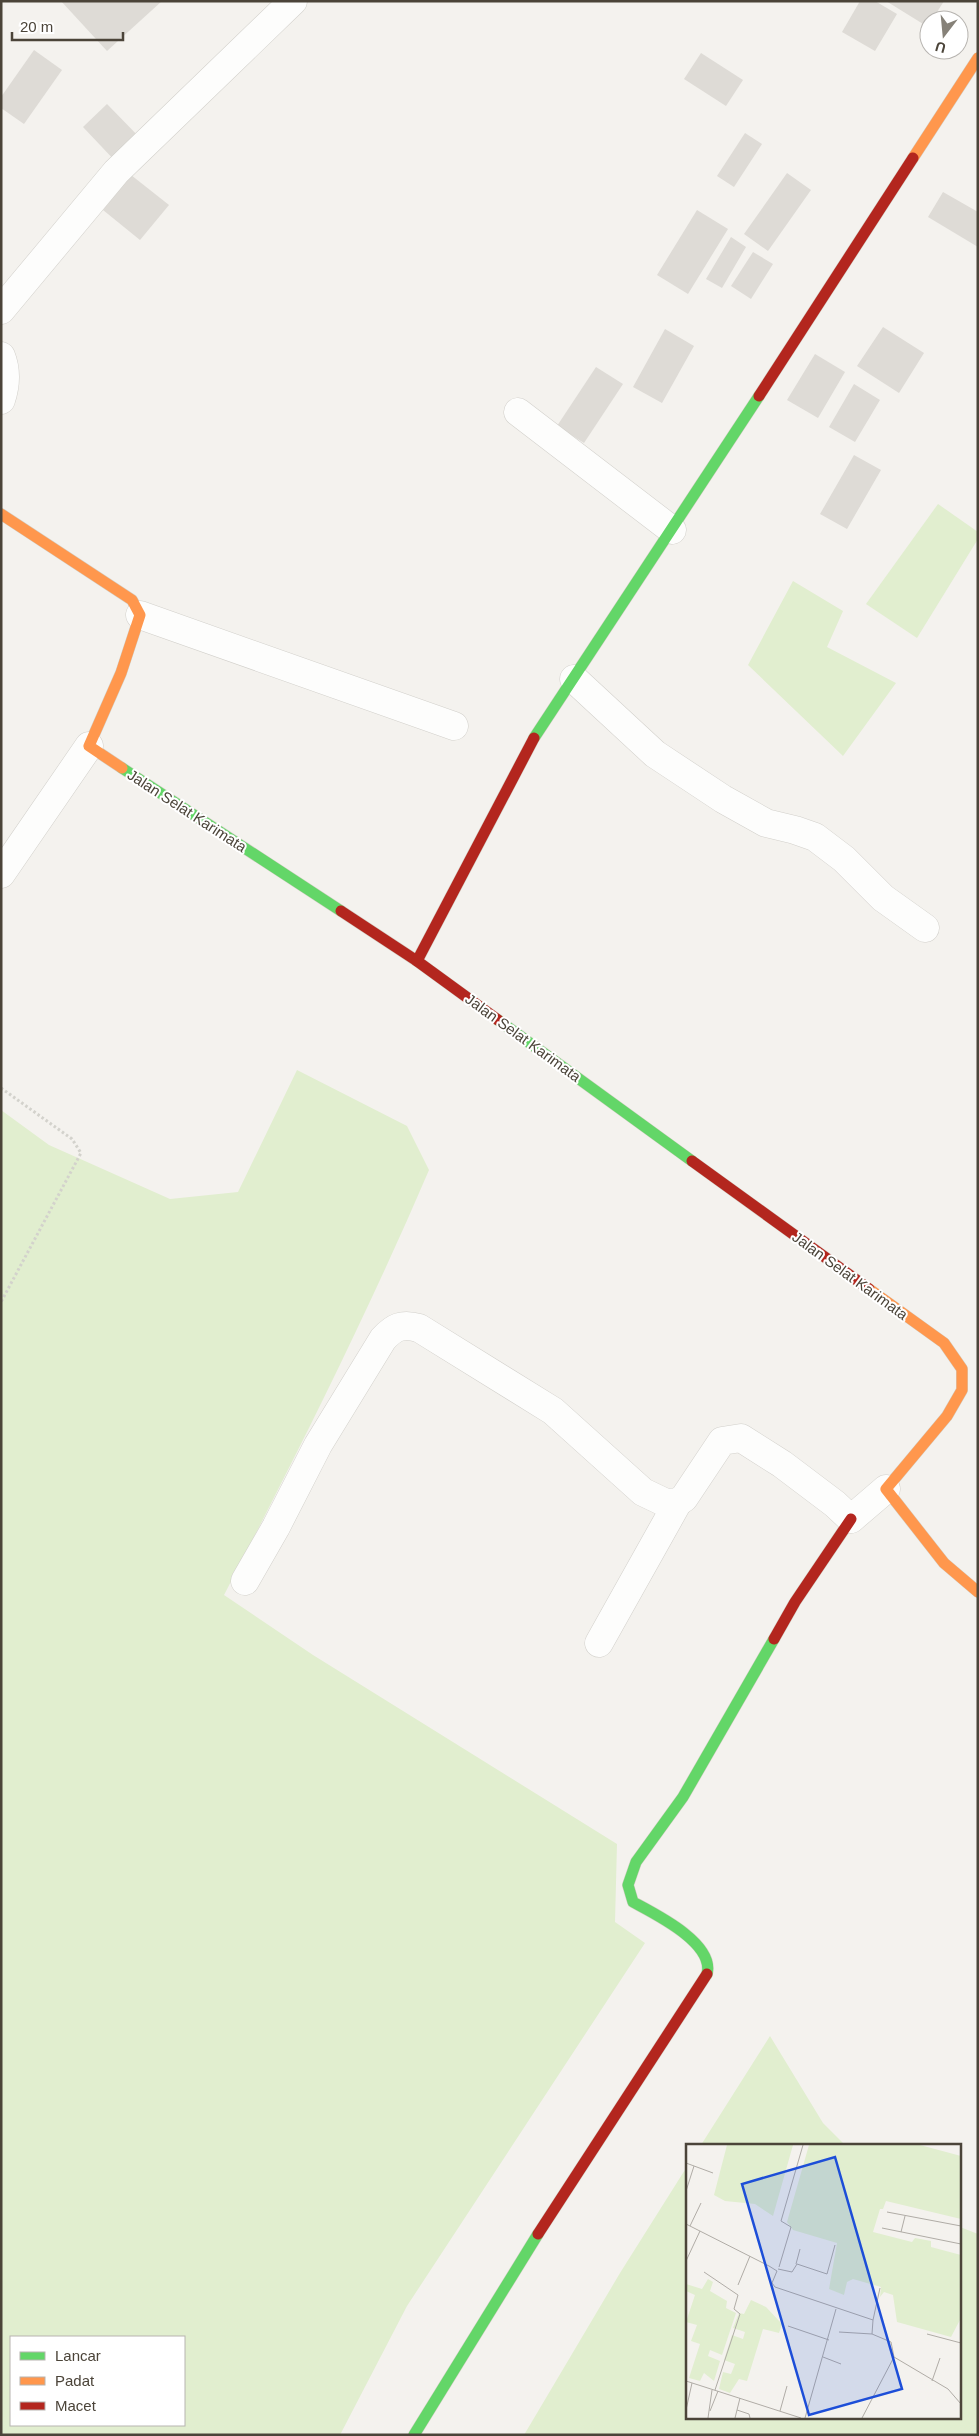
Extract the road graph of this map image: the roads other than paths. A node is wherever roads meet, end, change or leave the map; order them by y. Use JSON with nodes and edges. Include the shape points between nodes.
{"nodes":[{"id":1,"x":293,"y":1,"type":"edge"},
{"id":2,"x":978,"y":58,"type":"edge"},
{"id":3,"x":1,"y":310,"type":"edge"},
{"id":4,"x":1,"y":356,"type":"edge"},
{"id":5,"x":1,"y":400,"type":"edge"},
{"id":6,"x":518,"y":412,"type":"dead end"},
{"id":7,"x":1,"y":514,"type":"edge"},
{"id":8,"x":672,"y":530,"type":"junction"},
{"id":9,"x":140,"y":615,"type":"junction"},
{"id":10,"x":574,"y":679,"type":"junction"},
{"id":11,"x":454,"y":726,"type":"dead end"},
{"id":12,"x":90,"y":746,"type":"junction"},
{"id":13,"x":1,"y":874,"type":"edge"},
{"id":14,"x":925,"y":928,"type":"dead end"},
{"id":15,"x":417,"y":962,"type":"junction"},
{"id":16,"x":886,"y":1489,"type":"junction"},
{"id":17,"x":678,"y":1502,"type":"junction"},
{"id":18,"x":851,"y":1519,"type":"junction"},
{"id":19,"x":245,"y":1582,"type":"dead end"},
{"id":20,"x":978,"y":1592,"type":"edge"},
{"id":21,"x":599,"y":1643,"type":"dead end"},
{"id":22,"x":414,"y":2435,"type":"edge"}],
"edges":[{"from":1,"to":3,"type":"street","via":[[116,172]]},
{"from":2,"to":8,"type":"street"},
{"from":4,"to":5,"type":"street","via":[[6,367]]},
{"from":6,"to":8,"type":"street"},
{"from":7,"to":9,"type":"street","via":[[132,600]]},
{"from":8,"to":10,"type":"street"},
{"from":9,"to":11,"type":"street"},
{"from":9,"to":12,"type":"street","via":[[121,673]]},
{"from":10,"to":14,"type":"street","via":[[655,754],[766,823],[815,837],[844,858],[883,898]]},
{"from":10,"to":15,"type":"street","via":[[526,750]]},
{"from":12,"to":13,"type":"street"},
{"from":12,"to":15,"type":"street","name":"Jalan Selat Karimata"},
{"from":15,"to":16,"type":"street","name":"Jalan Selat Karimata","via":[[944,1344],[962,1369],[962,1390],[947,1416]]},
{"from":16,"to":18,"type":"street"},
{"from":16,"to":20,"type":"street","via":[[944,1563]]},
{"from":17,"to":18,"type":"street","via":[[684,1498],[722,1441],[741,1438],[782,1464]]},
{"from":17,"to":19,"type":"street","via":[[666,1503],[643,1492],[553,1411],[407,1324],[394,1328],[383,1339],[318,1445]]},
{"from":17,"to":21,"type":"street"},
{"from":18,"to":22,"type":"street","via":[[795,1602],[683,1797],[636,1862],[628,1885],[633,1902],[696,1944],[707,1961],[708,1972],[528,2249]]}]}
